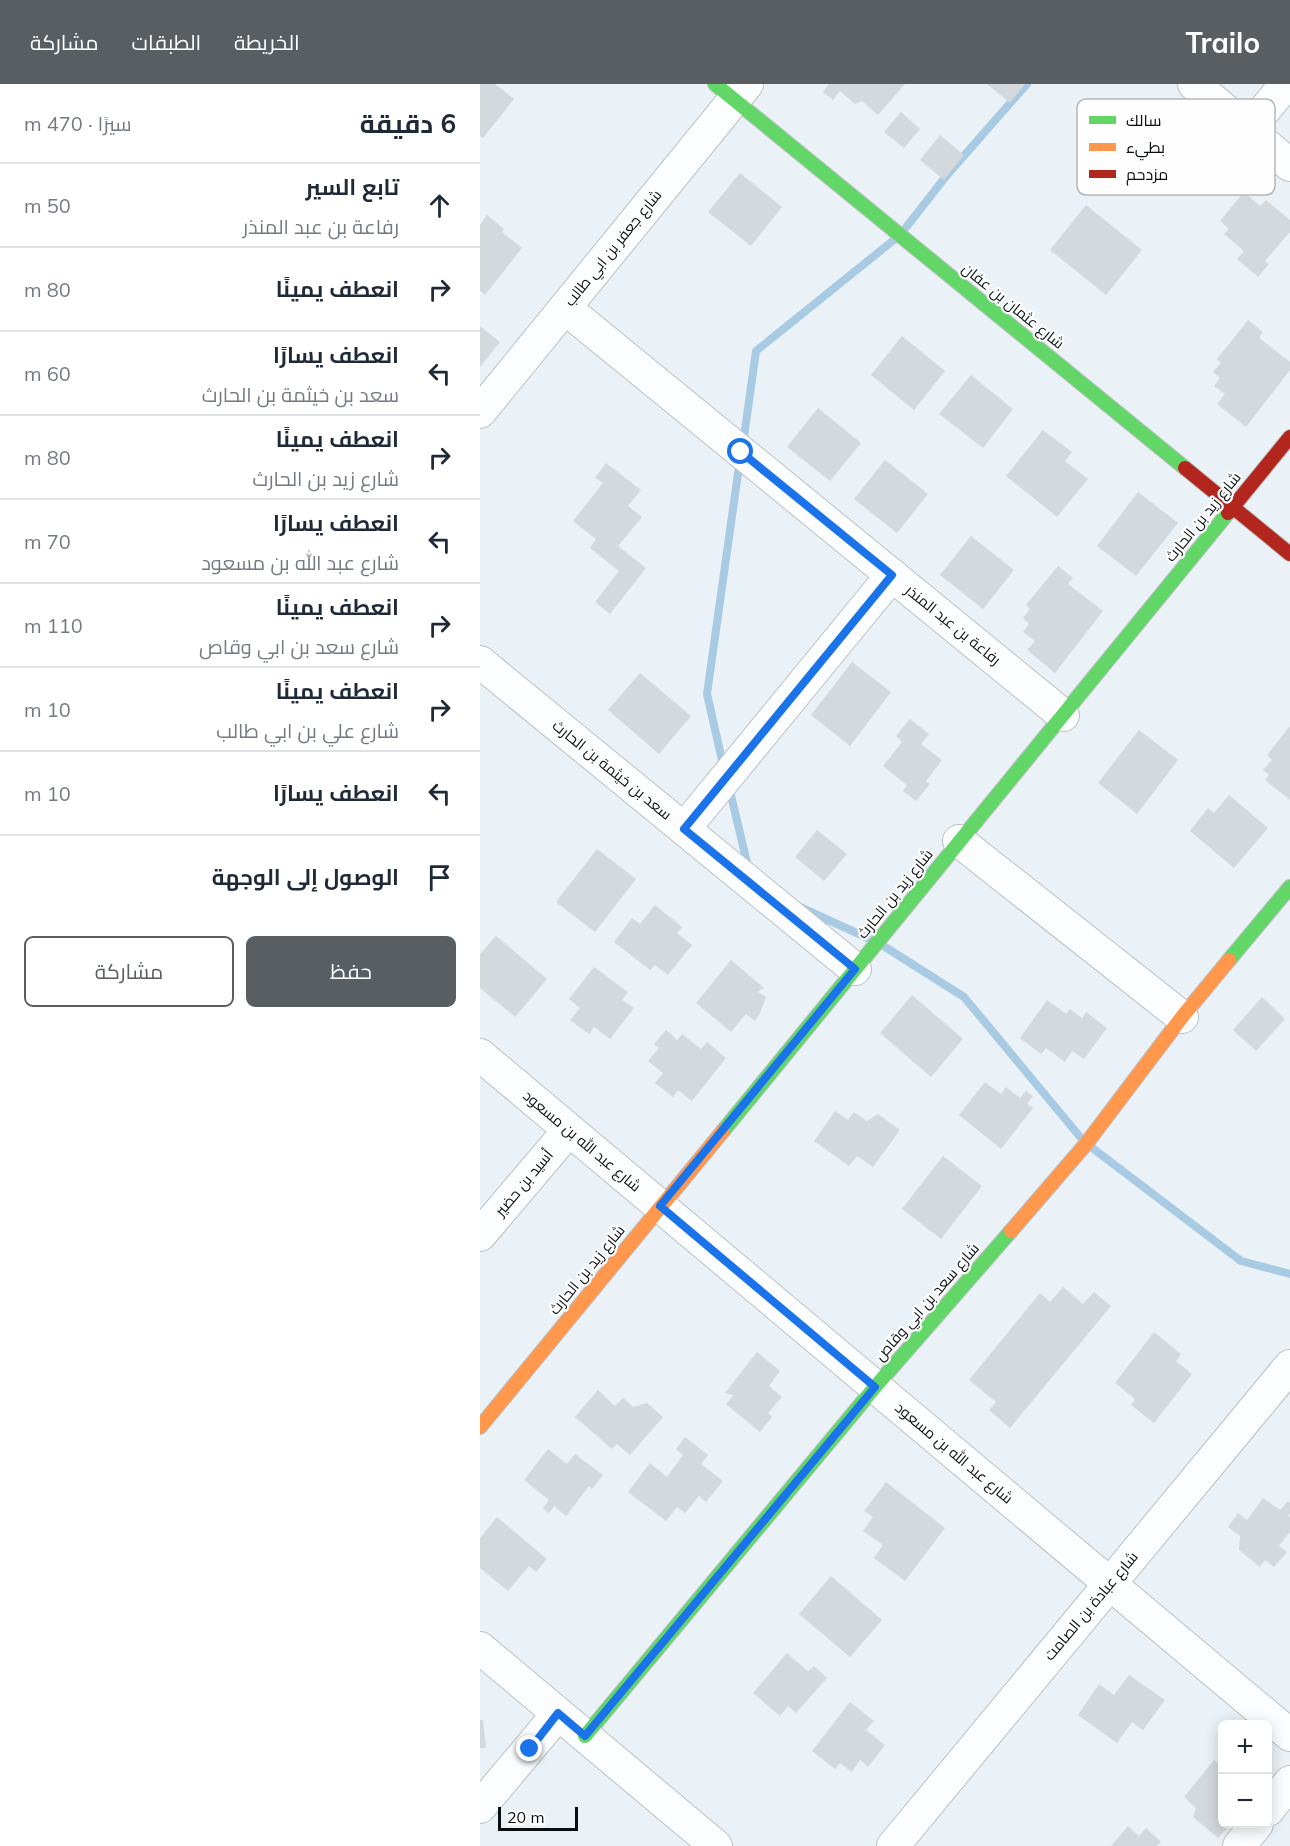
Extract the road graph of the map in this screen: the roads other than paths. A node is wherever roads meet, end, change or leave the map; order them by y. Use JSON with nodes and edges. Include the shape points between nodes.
{"nodes":[{"id":1,"x":1194,"y":84,"type":"edge"},
{"id":2,"x":1286,"y":84,"type":"edge"},
{"id":3,"x":732,"y":89,"type":"edge"},
{"id":4,"x":1212,"y":99,"type":"edge"},
{"id":5,"x":1274,"y":99,"type":"edge"},
{"id":6,"x":1275,"y":152,"type":"edge"},
{"id":7,"x":1290,"y":165,"type":"edge"},
{"id":8,"x":565,"y":308,"type":"junction"},
{"id":9,"x":480,"y":412,"type":"edge"},
{"id":10,"x":1290,"y":437,"type":"edge"},
{"id":11,"x":1233,"y":507,"type":"junction"},
{"id":12,"x":1290,"y":554,"type":"edge"},
{"id":13,"x":892,"y":575,"type":"junction"},
{"id":14,"x":480,"y":662,"type":"edge"},
{"id":15,"x":1063,"y":715,"type":"junction"},
{"id":16,"x":684,"y":829,"type":"junction"},
{"id":17,"x":959,"y":842,"type":"junction"},
{"id":18,"x":1290,"y":887,"type":"edge"},
{"id":19,"x":855,"y":969,"type":"junction"},
{"id":20,"x":1182,"y":1017,"type":"junction"},
{"id":21,"x":480,"y":1055,"type":"edge"},
{"id":22,"x":569,"y":1130,"type":"junction"},
{"id":23,"x":660,"y":1206,"type":"junction"},
{"id":24,"x":480,"y":1235,"type":"edge"},
{"id":25,"x":1284,"y":1384,"type":"edge"},
{"id":26,"x":875,"y":1387,"type":"junction"},
{"id":27,"x":480,"y":1426,"type":"edge"},
{"id":28,"x":1110,"y":1584,"type":"junction"},
{"id":29,"x":480,"y":1648,"type":"edge"},
{"id":30,"x":558,"y":1713,"type":"junction"},
{"id":31,"x":1290,"y":1735,"type":"edge"},
{"id":32,"x":585,"y":1736,"type":"junction"},
{"id":33,"x":1290,"y":1782,"type":"edge"},
{"id":34,"x":1272,"y":1805,"type":"edge"},
{"id":35,"x":480,"y":1807,"type":"edge"},
{"id":36,"x":1254,"y":1828,"type":"edge"},
{"id":37,"x":716,"y":1846,"type":"edge"},
{"id":38,"x":893,"y":1846,"type":"edge"},
{"id":39,"x":1239,"y":1846,"type":"edge"}],
"edges":[{"from":1,"to":4,"type":"street"},
{"from":2,"to":5,"type":"street"},
{"from":3,"to":8,"type":"street","name":"شارع جعفر بن ابي طالب"},
{"from":3,"to":11,"type":"street","name":"شارع عثمان بن عفان"},
{"from":6,"to":7,"type":"street"},
{"from":8,"to":9,"type":"street","name":"شارع جعفر بن ابي طالب"},
{"from":8,"to":13,"type":"street","name":"رفاعة بن عبد المنذر"},
{"from":10,"to":11,"type":"street","name":"شارع زيد بن الحارث"},
{"from":11,"to":12,"type":"street","name":"شارع عثمان بن عفان"},
{"from":11,"to":15,"type":"street","name":"شارع زيد بن الحارث"},
{"from":13,"to":15,"type":"street","name":"رفاعة بن عبد المنذر"},
{"from":13,"to":16,"type":"street"},
{"from":14,"to":16,"type":"street","name":"سعد بن خيثمة بن الحارث"},
{"from":15,"to":17,"type":"street","name":"شارع زيد بن الحارث"},
{"from":16,"to":19,"type":"street","name":"سعد بن خيثمة بن الحارث"},
{"from":17,"to":19,"type":"street","name":"شارع زيد بن الحارث"},
{"from":17,"to":20,"type":"street"},
{"from":18,"to":20,"type":"street","name":"شارع سعد بن ابي وقاص"},
{"from":19,"to":23,"type":"street","name":"شارع زيد بن الحارث"},
{"from":20,"to":26,"type":"street","name":"شارع سعد بن ابي وقاص","via":[[1086,1144]]},
{"from":21,"to":22,"type":"street","name":"شارع عبد الله بن مسعود"},
{"from":22,"to":23,"type":"street","name":"شارع عبد الله بن مسعود"},
{"from":22,"to":24,"type":"street","name":"أسيد بن حضير"},
{"from":23,"to":26,"type":"street","name":"شارع عبد الله بن مسعود"},
{"from":23,"to":27,"type":"street","name":"شارع زيد بن الحارث"},
{"from":25,"to":28,"type":"street","name":"شارع عبادة بن الصامت"},
{"from":26,"to":28,"type":"street","name":"شارع عبد الله بن مسعود"},
{"from":26,"to":32,"type":"street","name":"شارع سعد بن ابي وقاص"},
{"from":28,"to":31,"type":"street","name":"شارع عبد الله بن مسعود"},
{"from":28,"to":38,"type":"street","name":"شارع عبادة بن الصامت"},
{"from":29,"to":30,"type":"street"},
{"from":30,"to":32,"type":"street"},
{"from":30,"to":35,"type":"street"},
{"from":32,"to":37,"type":"street"},
{"from":33,"to":34,"type":"street"},
{"from":36,"to":39,"type":"street"}]}
